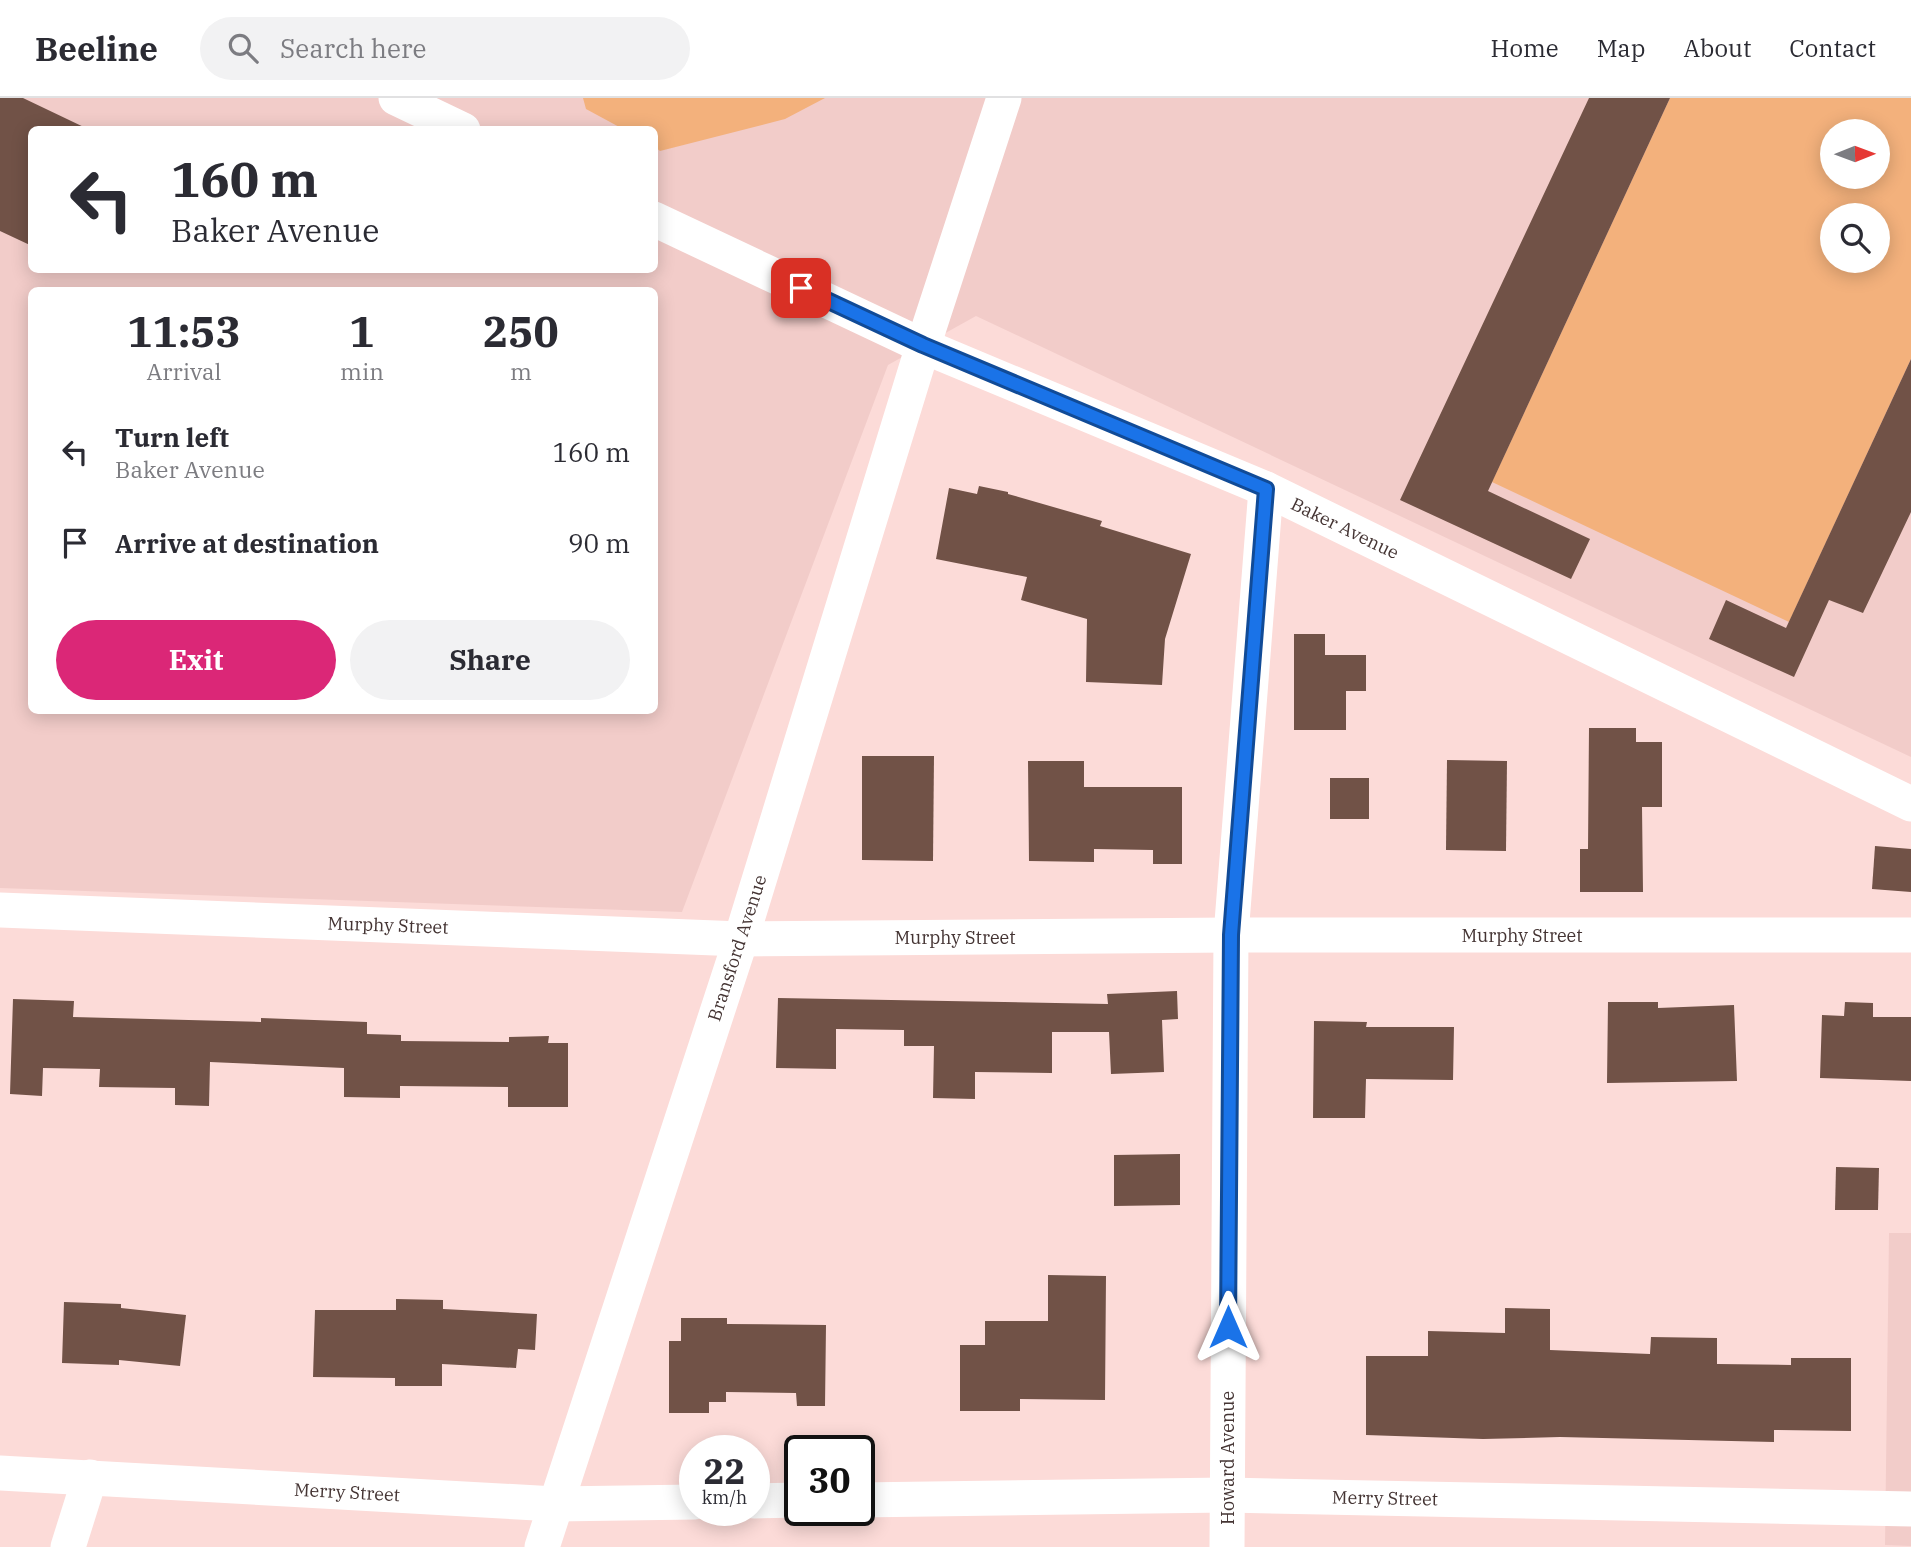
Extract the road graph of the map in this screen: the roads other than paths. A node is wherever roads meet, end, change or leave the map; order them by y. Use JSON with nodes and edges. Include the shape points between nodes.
{"nodes":[{"id":1,"x":396,"y":98,"type":"edge"},
{"id":2,"x":1004,"y":98,"type":"edge"},
{"id":3,"x":455,"y":126,"type":"edge"},
{"id":4,"x":658,"y":221,"type":"edge"},
{"id":5,"x":923,"y":345,"type":"junction"},
{"id":6,"x":1266,"y":489,"type":"junction"},
{"id":7,"x":1911,"y":804,"type":"edge"},
{"id":8,"x":0,"y":910,"type":"edge"},
{"id":9,"x":1231,"y":935,"type":"junction"},
{"id":10,"x":1911,"y":935,"type":"edge"},
{"id":11,"x":741,"y":939,"type":"junction"},
{"id":12,"x":0,"y":1473,"type":"edge"},
{"id":13,"x":90,"y":1477,"type":"junction"},
{"id":14,"x":1227,"y":1495,"type":"junction"},
{"id":15,"x":875,"y":1500,"type":"edge"},
{"id":16,"x":679,"y":1502,"type":"edge"},
{"id":17,"x":555,"y":1504,"type":"junction"},
{"id":18,"x":1911,"y":1508,"type":"edge"},
{"id":19,"x":68,"y":1547,"type":"edge"},
{"id":20,"x":542,"y":1547,"type":"edge"},
{"id":21,"x":1227,"y":1547,"type":"edge"}],
"edges":[{"from":1,"to":3,"type":"street"},
{"from":2,"to":5,"type":"street","name":"Bransford Avenue"},
{"from":4,"to":5,"type":"street","name":"Baker Avenue"},
{"from":5,"to":6,"type":"street","name":"Baker Avenue"},
{"from":5,"to":11,"type":"street","name":"Bransford Avenue"},
{"from":6,"to":7,"type":"street","name":"Baker Avenue"},
{"from":6,"to":9,"type":"street","name":"Howard Avenue"},
{"from":8,"to":11,"type":"street","name":"Murphy Street"},
{"from":9,"to":10,"type":"street","name":"Murphy Street"},
{"from":9,"to":11,"type":"street","name":"Murphy Street"},
{"from":9,"to":14,"type":"street","name":"Howard Avenue"},
{"from":11,"to":17,"type":"street","name":"Bransford Avenue"},
{"from":12,"to":13,"type":"street","name":"Merry Street"},
{"from":13,"to":17,"type":"street","name":"Merry Street"},
{"from":13,"to":19,"type":"street"},
{"from":14,"to":15,"type":"street","name":"Merry Street"},
{"from":14,"to":18,"type":"street","name":"Merry Street"},
{"from":14,"to":21,"type":"street","name":"Howard Avenue"},
{"from":16,"to":17,"type":"street","name":"Merry Street"},
{"from":17,"to":20,"type":"street","name":"Bransford Avenue"}]}
